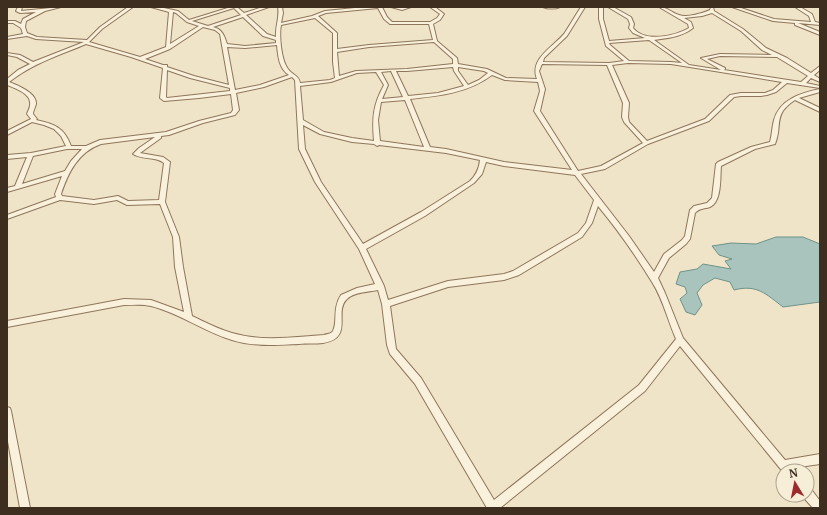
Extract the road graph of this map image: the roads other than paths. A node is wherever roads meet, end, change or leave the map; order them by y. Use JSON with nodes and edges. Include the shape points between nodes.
{"nodes":[{"id":1,"x":20,"y":7,"type":"edge"},
{"id":2,"x":59,"y":7,"type":"edge"},
{"id":3,"x":131,"y":7,"type":"edge"},
{"id":4,"x":153,"y":7,"type":"edge"},
{"id":5,"x":235,"y":7,"type":"edge"},
{"id":6,"x":267,"y":7,"type":"edge"},
{"id":7,"x":280,"y":7,"type":"edge"},
{"id":8,"x":377,"y":7,"type":"edge"},
{"id":9,"x":380,"y":7,"type":"edge"},
{"id":10,"x":393,"y":7,"type":"edge"},
{"id":11,"x":409,"y":7,"type":"edge"},
{"id":12,"x":432,"y":7,"type":"edge"},
{"id":13,"x":545,"y":7,"type":"edge"},
{"id":14,"x":558,"y":7,"type":"edge"},
{"id":15,"x":582,"y":7,"type":"edge"},
{"id":16,"x":601,"y":7,"type":"edge"},
{"id":17,"x":610,"y":7,"type":"edge"},
{"id":18,"x":661,"y":7,"type":"edge"},
{"id":19,"x":734,"y":7,"type":"edge"},
{"id":20,"x":797,"y":7,"type":"edge"},
{"id":21,"x":712,"y":9,"type":"edge"},
{"id":22,"x":44,"y":10,"type":"junction"},
{"id":23,"x":171,"y":11,"type":"junction"},
{"id":24,"x":243,"y":14,"type":"junction"},
{"id":25,"x":313,"y":16,"type":"junction"},
{"id":26,"x":680,"y":17,"type":"junction"},
{"id":27,"x":188,"y":21,"type":"junction"},
{"id":28,"x":7,"y":22,"type":"edge"},
{"id":29,"x":431,"y":23,"type":"junction"},
{"id":30,"x":793,"y":23,"type":"junction"},
{"id":31,"x":813,"y":23,"type":"junction"},
{"id":32,"x":280,"y":24,"type":"junction"},
{"id":33,"x":820,"y":24,"type":"edge"},
{"id":34,"x":202,"y":25,"type":"junction"},
{"id":35,"x":23,"y":27,"type":"junction"},
{"id":36,"x":208,"y":27,"type":"junction"},
{"id":37,"x":820,"y":34,"type":"edge"},
{"id":38,"x":28,"y":35,"type":"junction"},
{"id":39,"x":7,"y":38,"type":"edge"},
{"id":40,"x":650,"y":39,"type":"junction"},
{"id":41,"x":435,"y":41,"type":"junction"},
{"id":42,"x":87,"y":42,"type":"junction"},
{"id":43,"x":279,"y":42,"type":"junction"},
{"id":44,"x":608,"y":42,"type":"junction"},
{"id":45,"x":225,"y":45,"type":"junction"},
{"id":46,"x":168,"y":48,"type":"junction"},
{"id":47,"x":336,"y":51,"type":"junction"},
{"id":48,"x":7,"y":54,"type":"edge"},
{"id":49,"x":778,"y":55,"type":"junction"},
{"id":50,"x":142,"y":58,"type":"junction"},
{"id":51,"x":540,"y":62,"type":"junction"},
{"id":52,"x":628,"y":62,"type":"junction"},
{"id":53,"x":33,"y":64,"type":"junction"},
{"id":54,"x":609,"y":64,"type":"junction"},
{"id":55,"x":455,"y":65,"type":"junction"},
{"id":56,"x":688,"y":65,"type":"junction"},
{"id":57,"x":165,"y":66,"type":"junction"},
{"id":58,"x":820,"y":67,"type":"edge"},
{"id":59,"x":393,"y":70,"type":"junction"},
{"id":60,"x":378,"y":71,"type":"junction"},
{"id":61,"x":492,"y":72,"type":"junction"},
{"id":62,"x":729,"y":72,"type":"junction"},
{"id":63,"x":293,"y":75,"type":"junction"},
{"id":64,"x":810,"y":75,"type":"junction"},
{"id":65,"x":337,"y":79,"type":"junction"},
{"id":66,"x":540,"y":81,"type":"junction"},
{"id":67,"x":820,"y":81,"type":"edge"},
{"id":68,"x":7,"y":82,"type":"edge"},
{"id":69,"x":786,"y":82,"type":"junction"},
{"id":70,"x":802,"y":84,"type":"junction"},
{"id":71,"x":297,"y":85,"type":"junction"},
{"id":72,"x":466,"y":86,"type":"junction"},
{"id":73,"x":820,"y":88,"type":"edge"},
{"id":74,"x":231,"y":90,"type":"junction"},
{"id":75,"x":794,"y":98,"type":"junction"},
{"id":76,"x":407,"y":99,"type":"junction"},
{"id":77,"x":379,"y":101,"type":"junction"},
{"id":78,"x":820,"y":110,"type":"edge"},
{"id":79,"x":33,"y":121,"type":"junction"},
{"id":80,"x":300,"y":121,"type":"junction"},
{"id":81,"x":7,"y":133,"type":"edge"},
{"id":82,"x":163,"y":134,"type":"junction"},
{"id":83,"x":646,"y":143,"type":"junction"},
{"id":84,"x":377,"y":144,"type":"junction"},
{"id":85,"x":69,"y":147,"type":"junction"},
{"id":86,"x":88,"y":148,"type":"junction"},
{"id":87,"x":427,"y":148,"type":"junction"},
{"id":88,"x":31,"y":155,"type":"junction"},
{"id":89,"x":7,"y":157,"type":"edge"},
{"id":90,"x":483,"y":159,"type":"junction"},
{"id":91,"x":68,"y":172,"type":"junction"},
{"id":92,"x":576,"y":173,"type":"junction"},
{"id":93,"x":17,"y":187,"type":"junction"},
{"id":94,"x":7,"y":190,"type":"edge"},
{"id":95,"x":60,"y":198,"type":"junction"},
{"id":96,"x":597,"y":200,"type":"junction"},
{"id":97,"x":162,"y":202,"type":"junction"},
{"id":98,"x":7,"y":217,"type":"edge"},
{"id":99,"x":362,"y":248,"type":"junction"},
{"id":100,"x":654,"y":279,"type":"junction"},
{"id":101,"x":380,"y":286,"type":"junction"},
{"id":102,"x":386,"y":304,"type":"junction"},
{"id":103,"x":189,"y":318,"type":"junction"},
{"id":104,"x":7,"y":324,"type":"edge"},
{"id":105,"x":680,"y":340,"type":"junction"},
{"id":106,"x":7,"y":411,"type":"edge"},
{"id":107,"x":820,"y":459,"type":"edge"},
{"id":108,"x":782,"y":463,"type":"edge"},
{"id":109,"x":805,"y":463,"type":"edge"},
{"id":110,"x":25,"y":508,"type":"edge"},
{"id":111,"x":493,"y":508,"type":"edge"}],
"edges":[{"from":1,"to":22,"type":"street","via":[[20,12]]},
{"from":2,"to":22,"type":"street"},
{"from":3,"to":42,"type":"street","via":[[101,28]]},
{"from":4,"to":23,"type":"street"},
{"from":5,"to":24,"type":"street"},
{"from":5,"to":27,"type":"street"},
{"from":6,"to":24,"type":"street"},
{"from":7,"to":32,"type":"street"},
{"from":8,"to":25,"type":"street","via":[[325,12]]},
{"from":9,"to":29,"type":"street","via":[[385,18],[391,23]]},
{"from":10,"to":11,"type":"street"},
{"from":12,"to":29,"type":"street","via":[[442,14]]},
{"from":13,"to":14,"type":"street"},
{"from":15,"to":51,"type":"street","via":[[565,36]]},
{"from":16,"to":44,"type":"street","via":[[601,19]]},
{"from":17,"to":40,"type":"street","via":[[630,18],[634,32]]},
{"from":18,"to":26,"type":"street"},
{"from":19,"to":30,"type":"street","via":[[766,18]]},
{"from":20,"to":31,"type":"street","via":[[811,15]]},
{"from":21,"to":26,"type":"street","via":[[702,15]]},
{"from":21,"to":49,"type":"street","via":[[764,49]]},
{"from":22,"to":35,"type":"street","via":[[24,20]]},
{"from":23,"to":27,"type":"street","via":[[179,13]]},
{"from":23,"to":46,"type":"street"},
{"from":24,"to":36,"type":"street"},
{"from":24,"to":43,"type":"street","via":[[265,35]]},
{"from":25,"to":32,"type":"street"},
{"from":25,"to":47,"type":"street","via":[[335,33]]},
{"from":26,"to":40,"type":"street","via":[[690,22],[691,28],[688,31]]},
{"from":27,"to":34,"type":"street"},
{"from":28,"to":35,"type":"street","via":[[14,22]]},
{"from":29,"to":41,"type":"street"},
{"from":30,"to":31,"type":"street"},
{"from":30,"to":37,"type":"street"},
{"from":31,"to":33,"type":"street"},
{"from":32,"to":43,"type":"street"},
{"from":34,"to":36,"type":"street"},
{"from":34,"to":46,"type":"street"},
{"from":35,"to":38,"type":"street","via":[[25,34]]},
{"from":36,"to":45,"type":"street","via":[[222,34]]},
{"from":38,"to":39,"type":"street"},
{"from":38,"to":42,"type":"street","via":[[36,38]]},
{"from":40,"to":44,"type":"street"},
{"from":40,"to":56,"type":"street"},
{"from":41,"to":47,"type":"street"},
{"from":41,"to":55,"type":"street","via":[[453,56]]},
{"from":42,"to":50,"type":"street"},
{"from":42,"to":53,"type":"street"},
{"from":43,"to":45,"type":"street","via":[[246,47]]},
{"from":43,"to":63,"type":"street","via":[[285,68]]},
{"from":44,"to":52,"type":"street","via":[[611,49]]},
{"from":45,"to":74,"type":"street"},
{"from":46,"to":50,"type":"street"},
{"from":47,"to":65,"type":"street"},
{"from":48,"to":53,"type":"street","via":[[18,56]]},
{"from":49,"to":62,"type":"street","via":[[720,55],[703,58]]},
{"from":49,"to":64,"type":"street"},
{"from":50,"to":57,"type":"street"},
{"from":51,"to":54,"type":"street"},
{"from":51,"to":66,"type":"street","via":[[537,71]]},
{"from":52,"to":54,"type":"street"},
{"from":52,"to":56,"type":"street"},
{"from":53,"to":68,"type":"street"},
{"from":54,"to":83,"type":"street","via":[[626,103],[627,122]]},
{"from":55,"to":59,"type":"street"},
{"from":55,"to":61,"type":"street"},
{"from":55,"to":72,"type":"street"},
{"from":56,"to":62,"type":"street"},
{"from":57,"to":74,"type":"street"},
{"from":57,"to":74,"type":"street","via":[[163,100]]},
{"from":58,"to":64,"type":"street"},
{"from":59,"to":60,"type":"street"},
{"from":59,"to":76,"type":"street"},
{"from":60,"to":65,"type":"street","via":[[350,73]]},
{"from":60,"to":77,"type":"street","via":[[386,85]]},
{"from":61,"to":66,"type":"street","via":[[505,79]]},
{"from":61,"to":72,"type":"street","via":[[482,80]]},
{"from":62,"to":69,"type":"street"},
{"from":63,"to":71,"type":"street"},
{"from":63,"to":74,"type":"street","via":[[264,86]]},
{"from":64,"to":67,"type":"street"},
{"from":64,"to":70,"type":"street"},
{"from":65,"to":71,"type":"street"},
{"from":66,"to":92,"type":"street","via":[[543,93],[537,111]]},
{"from":68,"to":79,"type":"street","via":[[27,93],[32,100],[30,111]]},
{"from":69,"to":70,"type":"street"},
{"from":69,"to":83,"type":"street","via":[[771,93],[731,96],[707,120]]},
{"from":70,"to":73,"type":"street"},
{"from":71,"to":80,"type":"street"},
{"from":72,"to":76,"type":"street","via":[[437,95]]},
{"from":73,"to":75,"type":"street"},
{"from":74,"to":82,"type":"street","via":[[236,110],[232,114]]},
{"from":75,"to":78,"type":"street"},
{"from":75,"to":100,"type":"street","via":[[784,106],[778,118],[773,144],[753,148],[718,165],[715,199],[709,205],[696,208],[692,212],[688,237],[666,256]]},
{"from":76,"to":77,"type":"street"},
{"from":76,"to":87,"type":"street"},
{"from":77,"to":84,"type":"street","via":[[374,118]]},
{"from":79,"to":81,"type":"street"},
{"from":79,"to":85,"type":"street","via":[[45,123],[59,130],[65,135]]},
{"from":80,"to":84,"type":"street","via":[[331,136]]},
{"from":80,"to":99,"type":"street","via":[[301,146],[318,182]]},
{"from":82,"to":86,"type":"street","via":[[100,142]]},
{"from":82,"to":97,"type":"street","via":[[136,154],[161,158],[167,162]]},
{"from":83,"to":92,"type":"street","via":[[603,168]]},
{"from":84,"to":87,"type":"street"},
{"from":85,"to":86,"type":"street"},
{"from":85,"to":88,"type":"street"},
{"from":86,"to":91,"type":"street"},
{"from":87,"to":90,"type":"street"},
{"from":88,"to":89,"type":"street"},
{"from":88,"to":93,"type":"street"},
{"from":90,"to":92,"type":"street"},
{"from":90,"to":99,"type":"street","via":[[482,170],[472,182],[423,214]]},
{"from":91,"to":93,"type":"street"},
{"from":91,"to":95,"type":"street","via":[[60,187]]},
{"from":92,"to":96,"type":"street"},
{"from":93,"to":94,"type":"street"},
{"from":95,"to":97,"type":"street","via":[[94,202],[118,198],[127,203]]},
{"from":95,"to":98,"type":"street"},
{"from":96,"to":100,"type":"street","via":[[629,239]]},
{"from":96,"to":102,"type":"street","via":[[587,229],[523,270],[504,276],[448,284]]},
{"from":97,"to":103,"type":"street","via":[[176,237]]},
{"from":99,"to":101,"type":"street"},
{"from":100,"to":105,"type":"street"},
{"from":101,"to":102,"type":"street"},
{"from":101,"to":103,"type":"street","via":[[344,297],[339,305],[337,332],[324,338],[246,340]]},
{"from":102,"to":111,"type":"street","via":[[389,340],[393,351],[418,381]]},
{"from":103,"to":104,"type":"street","via":[[164,307],[138,301]]},
{"from":105,"to":108,"type":"street"},
{"from":105,"to":111,"type":"street","via":[[642,388]]},
{"from":106,"to":110,"type":"street"},
{"from":107,"to":109,"type":"street"}]}
